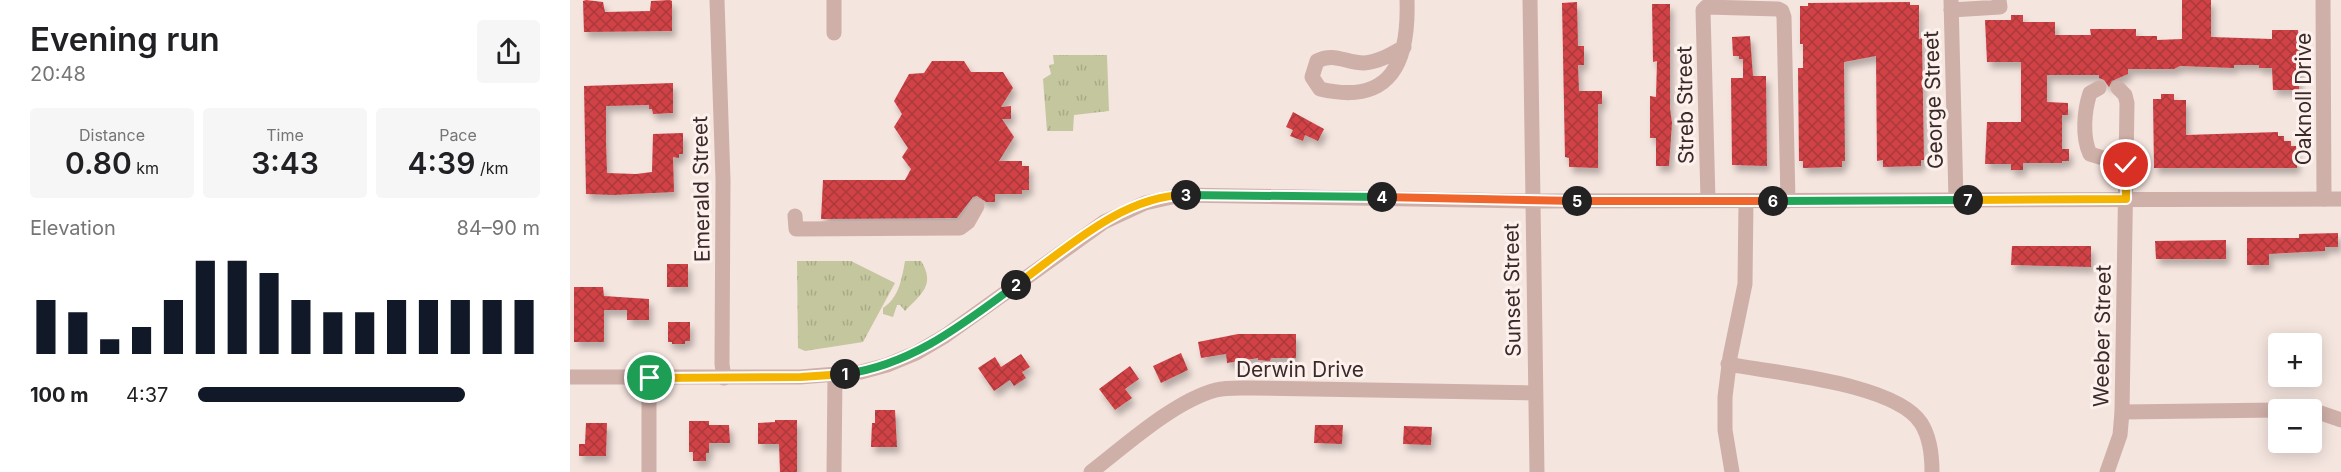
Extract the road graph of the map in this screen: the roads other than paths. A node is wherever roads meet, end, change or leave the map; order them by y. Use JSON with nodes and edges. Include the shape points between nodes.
{"nodes":[{"id":1,"x":717,"y":0,"type":"edge"},
{"id":2,"x":834,"y":0,"type":"edge"},
{"id":3,"x":1407,"y":0,"type":"edge"},
{"id":4,"x":1530,"y":0,"type":"edge"},
{"id":5,"x":1999,"y":0,"type":"edge"},
{"id":6,"x":2323,"y":0,"type":"edge"},
{"id":7,"x":1951,"y":5,"type":"edge"},
{"id":8,"x":834,"y":33,"type":"dead end"},
{"id":9,"x":1404,"y":47,"type":"junction"},
{"id":10,"x":2099,"y":88,"type":"dead end"},
{"id":11,"x":2118,"y":88,"type":"dead end"},
{"id":12,"x":2126,"y":165,"type":"junction"},
{"id":13,"x":2126,"y":199,"type":"junction"},
{"id":14,"x":2324,"y":199,"type":"junction"},
{"id":15,"x":2341,"y":199,"type":"edge"},
{"id":16,"x":1708,"y":200,"type":"junction"},
{"id":17,"x":1956,"y":200,"type":"junction"},
{"id":18,"x":1532,"y":201,"type":"junction"},
{"id":19,"x":1746,"y":201,"type":"junction"},
{"id":20,"x":1788,"y":201,"type":"junction"},
{"id":21,"x":977,"y":206,"type":"dead end"},
{"id":22,"x":795,"y":216,"type":"dead end"},
{"id":23,"x":1728,"y":364,"type":"junction"},
{"id":24,"x":835,"y":375,"type":"junction"},
{"id":25,"x":570,"y":377,"type":"edge"},
{"id":26,"x":650,"y":378,"type":"junction"},
{"id":27,"x":724,"y":378,"type":"junction"},
{"id":28,"x":1534,"y":393,"type":"junction"},
{"id":29,"x":2268,"y":410,"type":"edge"},
{"id":30,"x":2122,"y":412,"type":"junction"},
{"id":31,"x":2322,"y":414,"type":"edge"},
{"id":32,"x":2341,"y":420,"type":"edge"},
{"id":33,"x":649,"y":472,"type":"edge"},
{"id":34,"x":834,"y":472,"type":"edge"},
{"id":35,"x":1091,"y":472,"type":"edge"},
{"id":36,"x":1537,"y":472,"type":"edge"},
{"id":37,"x":1732,"y":472,"type":"edge"},
{"id":38,"x":1932,"y":472,"type":"edge"},
{"id":39,"x":2107,"y":472,"type":"edge"}],
"edges":[{"from":1,"to":27,"type":"street","name":"Emerald Street"},
{"from":2,"to":8,"type":"street"},
{"from":3,"to":9,"type":"street","via":[[1408,34]]},
{"from":4,"to":18,"type":"street","name":"Sunset Street"},
{"from":5,"to":7,"type":"street","via":[[2000,7]]},
{"from":6,"to":14,"type":"street","name":"Oaknoll Drive"},
{"from":7,"to":17,"type":"street","name":"George Street"},
{"from":9,"to":9,"type":"street","via":[[1374,62],[1325,57],[1317,61],[1312,77],[1320,89],[1364,91],[1393,72]]},
{"from":10,"to":12,"type":"street","via":[[2090,93],[2086,104],[2087,147],[2090,154]]},
{"from":11,"to":12,"type":"street","name":"Weeber Street","via":[[2127,103]]},
{"from":12,"to":13,"type":"street","name":"Weeber Street"},
{"from":13,"to":14,"type":"street"},
{"from":13,"to":17,"type":"street"},
{"from":13,"to":30,"type":"street","name":"Weeber Street"},
{"from":14,"to":15,"type":"street"},
{"from":16,"to":18,"type":"street"},
{"from":16,"to":19,"type":"street"},
{"from":16,"to":20,"type":"street","name":"Streb Street","via":[[1703,10],[1706,7],[1782,11]]},
{"from":17,"to":20,"type":"street"},
{"from":18,"to":24,"type":"street","via":[[1241,195],[1162,198],[1104,222],[916,353],[887,365]]},
{"from":18,"to":28,"type":"street","name":"Sunset Street"},
{"from":19,"to":20,"type":"street"},
{"from":19,"to":23,"type":"street","via":[[1746,284]]},
{"from":21,"to":22,"type":"street","via":[[960,228],[796,229]]},
{"from":23,"to":37,"type":"street","via":[[1725,430]]},
{"from":23,"to":38,"type":"street","via":[[1855,388],[1893,402],[1920,421],[1927,434]]},
{"from":24,"to":27,"type":"street"},
{"from":24,"to":34,"type":"street"},
{"from":25,"to":26,"type":"street"},
{"from":26,"to":27,"type":"street"},
{"from":26,"to":33,"type":"street"},
{"from":28,"to":35,"type":"street","name":"Derwin Drive","via":[[1215,390],[1158,420]]},
{"from":28,"to":36,"type":"street","name":"Sunset Street"},
{"from":29,"to":30,"type":"street"},
{"from":30,"to":39,"type":"street","name":"Weeber Street","via":[[2120,435]]},
{"from":31,"to":32,"type":"street"}]}
